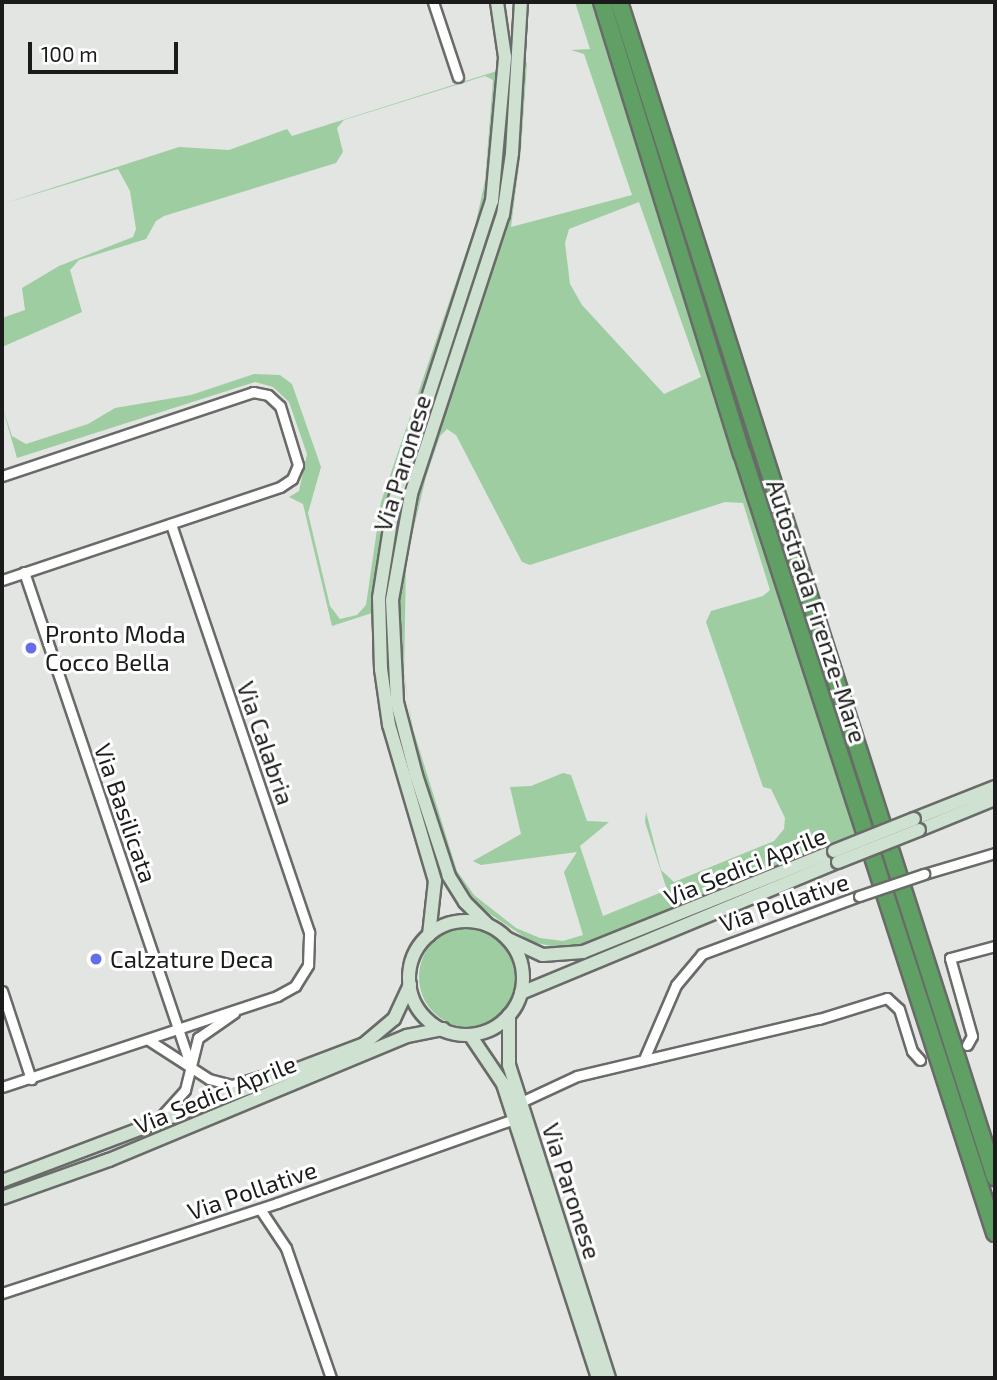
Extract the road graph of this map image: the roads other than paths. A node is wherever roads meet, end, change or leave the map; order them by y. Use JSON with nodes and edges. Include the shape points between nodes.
{"nodes":[{"id":1,"x":433,"y":2,"type":"edge"},
{"id":2,"x":497,"y":2,"type":"edge"},
{"id":3,"x":521,"y":2,"type":"edge"},
{"id":4,"x":602,"y":2,"type":"edge"},
{"id":5,"x":619,"y":2,"type":"edge"},
{"id":6,"x":458,"y":77,"type":"dead end"},
{"id":7,"x":2,"y":475,"type":"edge"},
{"id":8,"x":171,"y":524,"type":"junction"},
{"id":9,"x":24,"y":572,"type":"junction"},
{"id":10,"x":2,"y":580,"type":"edge"},
{"id":11,"x":995,"y":787,"type":"edge"},
{"id":12,"x":995,"y":799,"type":"edge"},
{"id":13,"x":916,"y":824,"type":"junction"},
{"id":14,"x":995,"y":853,"type":"edge"},
{"id":15,"x":836,"y":857,"type":"junction"},
{"id":16,"x":488,"y":925,"type":"junction"},
{"id":17,"x":429,"y":935,"type":"junction"},
{"id":18,"x":507,"y":939,"type":"junction"},
{"id":19,"x":995,"y":946,"type":"edge"},
{"id":20,"x":410,"y":984,"type":"junction"},
{"id":21,"x":2,"y":991,"type":"edge"},
{"id":22,"x":521,"y":993,"type":"junction"},
{"id":23,"x":245,"y":1007,"type":"junction"},
{"id":24,"x":509,"y":1015,"type":"junction"},
{"id":25,"x":179,"y":1028,"type":"junction"},
{"id":26,"x":443,"y":1030,"type":"junction"},
{"id":27,"x":470,"y":1035,"type":"junction"},
{"id":28,"x":149,"y":1041,"type":"junction"},
{"id":29,"x":967,"y":1045,"type":"dead end"},
{"id":30,"x":644,"y":1059,"type":"junction"},
{"id":31,"x":919,"y":1060,"type":"dead end"},
{"id":32,"x":191,"y":1067,"type":"junction"},
{"id":33,"x":303,"y":1070,"type":"junction"},
{"id":34,"x":31,"y":1079,"type":"junction"},
{"id":35,"x":2,"y":1087,"type":"edge"},
{"id":36,"x":521,"y":1102,"type":"junction"},
{"id":37,"x":514,"y":1119,"type":"junction"},
{"id":38,"x":151,"y":1126,"type":"junction"},
{"id":39,"x":995,"y":1177,"type":"edge"},
{"id":40,"x":2,"y":1181,"type":"edge"},
{"id":41,"x":2,"y":1198,"type":"edge"},
{"id":42,"x":260,"y":1209,"type":"junction"},
{"id":43,"x":995,"y":1233,"type":"edge"},
{"id":44,"x":2,"y":1293,"type":"edge"},
{"id":45,"x":331,"y":1378,"type":"edge"},
{"id":46,"x":598,"y":1378,"type":"edge"},
{"id":47,"x":608,"y":1378,"type":"edge"}],
"edges":[{"from":1,"to":6,"type":"street"},
{"from":2,"to":17,"type":"main road","name":"Via Paronese","via":[[505,57],[492,201],[394,502],[379,598],[381,670],[389,725],[435,881]]},
{"from":3,"to":16,"type":"main road","name":"Via Paronese","via":[[512,152],[503,215],[404,517],[391,619],[397,702],[416,775],[449,876],[465,902]]},
{"from":4,"to":43,"type":"highway","name":"Autostrada Firenze-Mare","via":[[742,453]]},
{"from":5,"to":39,"type":"highway","name":"Autostrada Firenze-Mare"},
{"from":7,"to":8,"type":"street","via":[[253,392],[268,394],[280,406],[296,455],[296,471],[280,487]]},
{"from":8,"to":9,"type":"street"},
{"from":8,"to":23,"type":"street","name":"Via Calabria","via":[[309,932],[311,948],[304,974],[286,991]]},
{"from":9,"to":10,"type":"street"},
{"from":9,"to":25,"type":"street","name":"Via Basilicata"},
{"from":11,"to":13,"type":"main road","name":"Via Sedici Aprile"},
{"from":12,"to":13,"type":"main road","name":"Via Sedici Aprile"},
{"from":13,"to":15,"type":"main road","name":"Via Sedici Aprile","bridge":true},
{"from":14,"to":30,"type":"street","name":"Via Pollative","bridge":true,"via":[[859,896],[702,954],[676,985]]},
{"from":15,"to":18,"type":"main road","name":"Via Sedici Aprile","via":[[583,953],[543,955]]},
{"from":15,"to":22,"type":"main road","name":"Via Sedici Aprile"},
{"from":16,"to":17,"type":"main road","via":[[463,921]]},
{"from":16,"to":18,"type":"main road","name":"Via Sedici Aprile"},
{"from":17,"to":20,"type":"main road","name":"Via Sedici Aprile","via":[[413,957]]},
{"from":18,"to":22,"type":"main road","name":"Via Sedici Aprile","via":[[521,963]]},
{"from":19,"to":29,"type":"street","via":[[950,958],[972,1036]]},
{"from":20,"to":26,"type":"main road","via":[[416,1005]]},
{"from":20,"to":33,"type":"main road","name":"Via Sedici Aprile","via":[[404,1004],[375,1038]]},
{"from":21,"to":34,"type":"street"},
{"from":22,"to":24,"type":"main road"},
{"from":23,"to":25,"type":"street"},
{"from":23,"to":32,"type":"street","via":[[198,1038]]},
{"from":24,"to":27,"type":"main road","via":[[487,1031]]},
{"from":24,"to":36,"type":"main road","name":"Via Paronese","via":[[507,1054]]},
{"from":25,"to":28,"type":"street"},
{"from":25,"to":32,"type":"street","name":"Via Basilicata"},
{"from":26,"to":27,"type":"main road","name":"Via Sedici Aprile"},
{"from":26,"to":41,"type":"main road","name":"Via Sedici Aprile","via":[[407,1036],[109,1160]]},
{"from":27,"to":37,"type":"main road","name":"Via Paronese","via":[[498,1073]]},
{"from":28,"to":32,"type":"street"},
{"from":28,"to":34,"type":"street"},
{"from":30,"to":31,"type":"street","via":[[819,1019],[887,998],[899,1009]]},
{"from":30,"to":36,"type":"street","via":[[576,1076]]},
{"from":32,"to":33,"type":"street","via":[[209,1079],[232,1085],[284,1069]]},
{"from":32,"to":38,"type":"street","via":[[185,1090]]},
{"from":33,"to":38,"type":"main road","name":"Via Sedici Aprile"},
{"from":34,"to":35,"type":"street"},
{"from":36,"to":47,"type":"main road","name":"Via Paronese"},
{"from":37,"to":42,"type":"street","name":"Via Pollative"},
{"from":37,"to":46,"type":"main road","name":"Via Paronese"},
{"from":38,"to":40,"type":"main road","name":"Via Sedici Aprile"},
{"from":42,"to":44,"type":"street","name":"Via Pollative"},
{"from":42,"to":45,"type":"street","via":[[286,1248]]}]}
